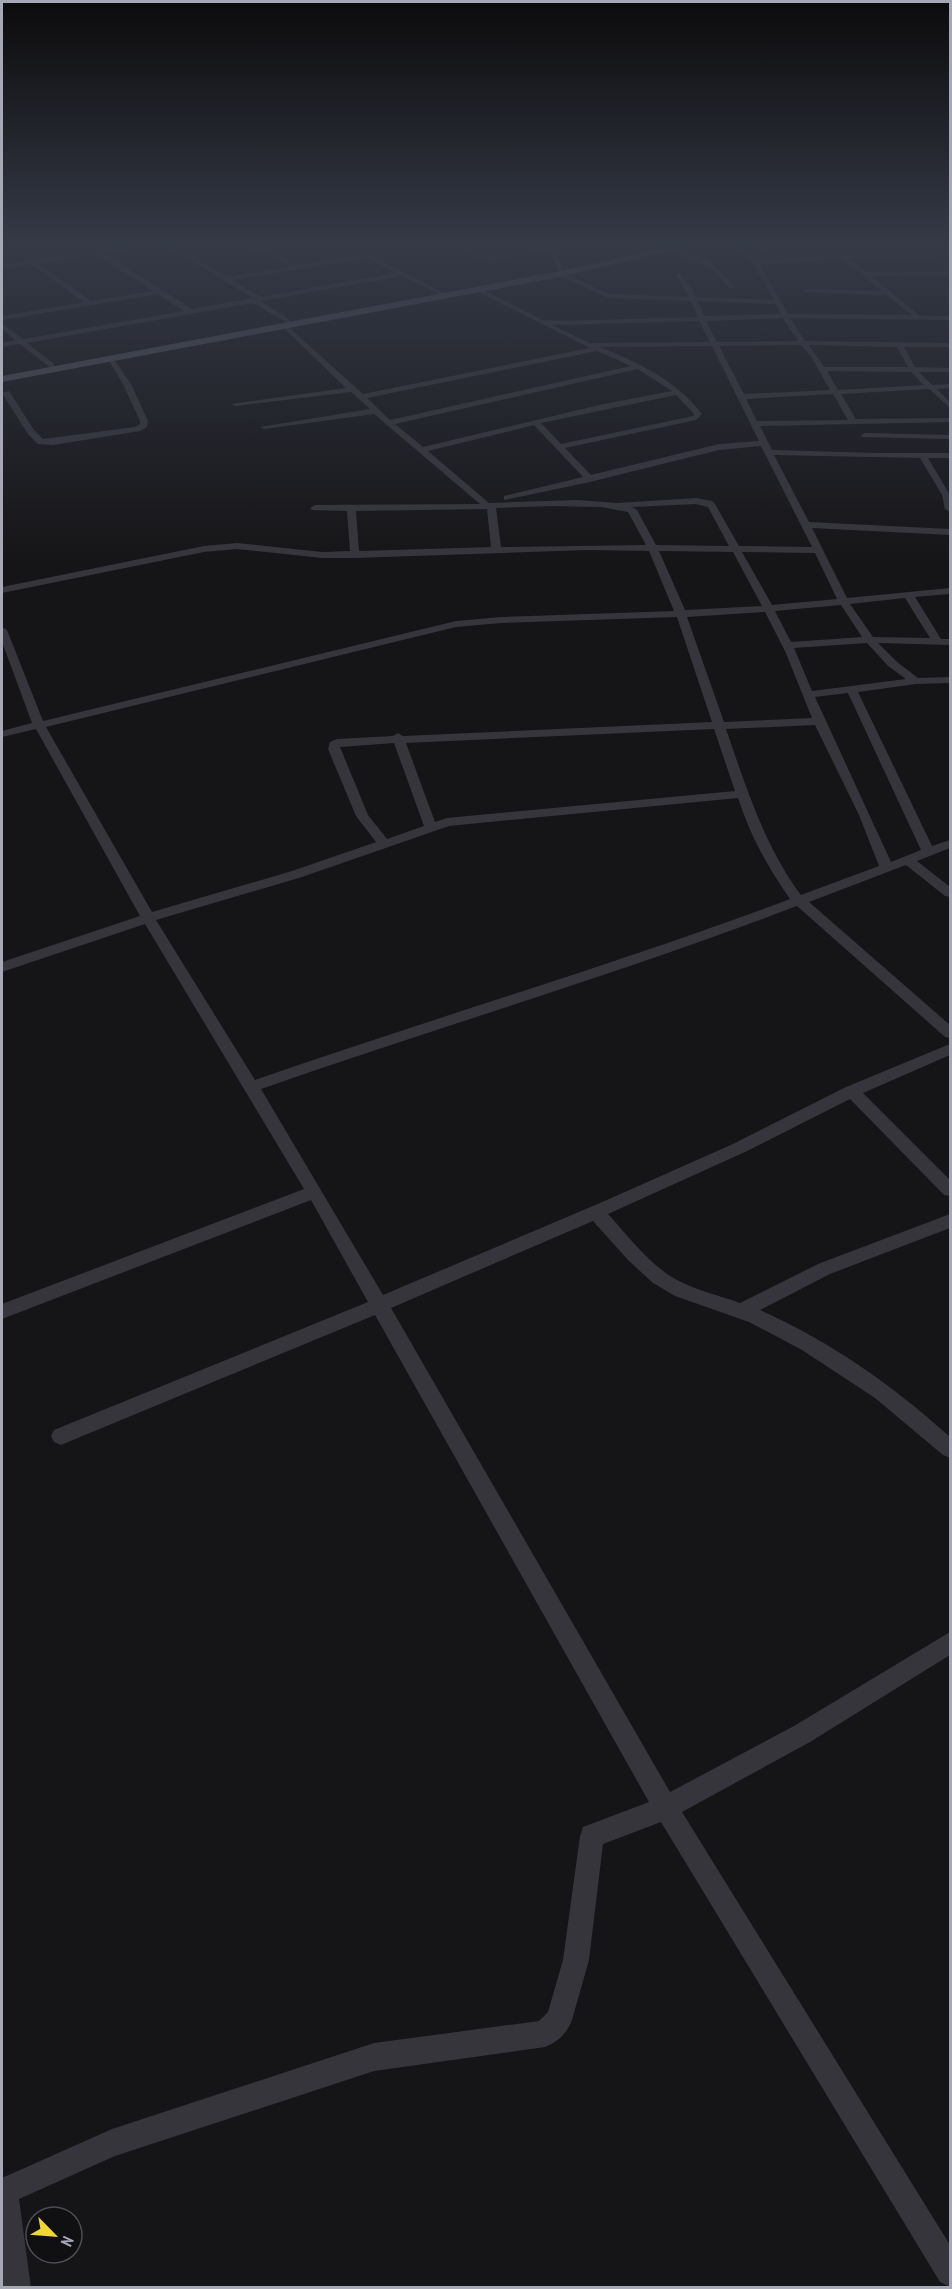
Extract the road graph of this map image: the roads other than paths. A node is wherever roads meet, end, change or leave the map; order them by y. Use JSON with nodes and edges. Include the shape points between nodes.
{"nodes":[{"id":1,"x":36,"y":354,"type":"edge"},
{"id":2,"x":119,"y":354,"type":"edge"},
{"id":3,"x":138,"y":354,"type":"edge"},
{"id":4,"x":317,"y":354,"type":"edge"},
{"id":5,"x":561,"y":354,"type":"edge"},
{"id":6,"x":609,"y":354,"type":"edge"},
{"id":7,"x":719,"y":354,"type":"edge"},
{"id":8,"x":811,"y":354,"type":"edge"},
{"id":9,"x":905,"y":354,"type":"edge"},
{"id":10,"x":112,"y":359,"type":"junction"},
{"id":11,"x":51,"y":366,"type":"junction"},
{"id":12,"x":639,"y":367,"type":"junction"},
{"id":13,"x":821,"y":369,"type":"junction"},
{"id":14,"x":913,"y":370,"type":"junction"},
{"id":15,"x":951,"y":370,"type":"edge"},
{"id":16,"x":2,"y":378,"type":"edge"},
{"id":17,"x":951,"y":386,"type":"edge"},
{"id":18,"x":931,"y":387,"type":"junction"},
{"id":19,"x":353,"y":389,"type":"junction"},
{"id":20,"x":835,"y":391,"type":"junction"},
{"id":21,"x":677,"y":392,"type":"junction"},
{"id":22,"x":6,"y":393,"type":"dead end"},
{"id":23,"x":361,"y":397,"type":"junction"},
{"id":24,"x":741,"y":397,"type":"junction"},
{"id":25,"x":235,"y":404,"type":"dead end"},
{"id":26,"x":951,"y":406,"type":"edge"},
{"id":27,"x":376,"y":411,"type":"junction"},
{"id":28,"x":951,"y":420,"type":"edge"},
{"id":29,"x":855,"y":422,"type":"junction"},
{"id":30,"x":388,"y":423,"type":"junction"},
{"id":31,"x":536,"y":423,"type":"junction"},
{"id":32,"x":754,"y":424,"type":"junction"},
{"id":33,"x":264,"y":427,"type":"dead end"},
{"id":34,"x":866,"y":435,"type":"junction"},
{"id":35,"x":951,"y":437,"type":"edge"},
{"id":36,"x":764,"y":443,"type":"junction"},
{"id":37,"x":558,"y":447,"type":"junction"},
{"id":38,"x":421,"y":450,"type":"junction"},
{"id":39,"x":769,"y":452,"type":"junction"},
{"id":40,"x":922,"y":455,"type":"junction"},
{"id":41,"x":951,"y":455,"type":"edge"},
{"id":42,"x":877,"y":456,"type":"junction"},
{"id":43,"x":590,"y":479,"type":"junction"},
{"id":44,"x":948,"y":495,"type":"edge"},
{"id":45,"x":488,"y":505,"type":"junction"},
{"id":46,"x":616,"y":505,"type":"junction"},
{"id":47,"x":315,"y":508,"type":"dead end"},
{"id":48,"x":351,"y":508,"type":"junction"},
{"id":49,"x":951,"y":509,"type":"edge"},
{"id":50,"x":805,"y":525,"type":"junction"},
{"id":51,"x":951,"y":532,"type":"edge"},
{"id":52,"x":736,"y":548,"type":"junction"},
{"id":53,"x":496,"y":549,"type":"junction"},
{"id":54,"x":653,"y":549,"type":"junction"},
{"id":55,"x":818,"y":550,"type":"junction"},
{"id":56,"x":355,"y":555,"type":"junction"},
{"id":57,"x":2,"y":590,"type":"edge"},
{"id":58,"x":951,"y":591,"type":"edge"},
{"id":59,"x":908,"y":595,"type":"junction"},
{"id":60,"x":843,"y":600,"type":"junction"},
{"id":61,"x":769,"y":609,"type":"junction"},
{"id":62,"x":681,"y":614,"type":"junction"},
{"id":63,"x":2,"y":630,"type":"edge"},
{"id":64,"x":868,"y":640,"type":"junction"},
{"id":65,"x":938,"y":642,"type":"junction"},
{"id":66,"x":951,"y":642,"type":"edge"},
{"id":67,"x":787,"y":645,"type":"junction"},
{"id":68,"x":951,"y":680,"type":"edge"},
{"id":69,"x":916,"y":681,"type":"junction"},
{"id":70,"x":852,"y":690,"type":"junction"},
{"id":71,"x":808,"y":695,"type":"junction"},
{"id":72,"x":819,"y":721,"type":"junction"},
{"id":73,"x":39,"y":725,"type":"junction"},
{"id":74,"x":719,"y":726,"type":"junction"},
{"id":75,"x":2,"y":734,"type":"edge"},
{"id":76,"x":398,"y":737,"type":"junction"},
{"id":77,"x":741,"y":794,"type":"junction"},
{"id":78,"x":431,"y":828,"type":"junction"},
{"id":79,"x":384,"y":844,"type":"junction"},
{"id":80,"x":951,"y":844,"type":"edge"},
{"id":81,"x":928,"y":852,"type":"junction"},
{"id":82,"x":908,"y":860,"type":"junction"},
{"id":83,"x":887,"y":868,"type":"junction"},
{"id":84,"x":951,"y":893,"type":"edge"},
{"id":85,"x":798,"y":900,"type":"junction"},
{"id":86,"x":148,"y":918,"type":"junction"},
{"id":87,"x":2,"y":967,"type":"edge"},
{"id":88,"x":951,"y":1033,"type":"edge"},
{"id":89,"x":951,"y":1049,"type":"edge"},
{"id":90,"x":253,"y":1086,"type":"junction"},
{"id":91,"x":852,"y":1091,"type":"junction"},
{"id":92,"x":951,"y":1190,"type":"edge"},
{"id":93,"x":315,"y":1192,"type":"junction"},
{"id":94,"x":596,"y":1212,"type":"junction"},
{"id":95,"x":951,"y":1221,"type":"edge"},
{"id":96,"x":380,"y":1305,"type":"junction"},
{"id":97,"x":741,"y":1311,"type":"junction"},
{"id":98,"x":2,"y":1312,"type":"edge"},
{"id":99,"x":61,"y":1436,"type":"dead end"},
{"id":100,"x":951,"y":1449,"type":"edge"},
{"id":101,"x":951,"y":1643,"type":"edge"},
{"id":102,"x":666,"y":1808,"type":"junction"},
{"id":103,"x":3,"y":2191,"type":"edge"},
{"id":104,"x":951,"y":2272,"type":"edge"},
{"id":105,"x":16,"y":2288,"type":"edge"}],
"edges":[{"from":1,"to":11,"type":"street"},
{"from":2,"to":11,"type":"main road"},
{"from":3,"to":10,"type":"main road"},
{"from":4,"to":19,"type":"street"},
{"from":5,"to":23,"type":"street"},
{"from":6,"to":12,"type":"street"},
{"from":7,"to":24,"type":"street"},
{"from":8,"to":13,"type":"street"},
{"from":9,"to":14,"type":"street"},
{"from":10,"to":16,"type":"main road"},
{"from":10,"to":22,"type":"street","via":[[144,421],[137,429],[41,442]]},
{"from":11,"to":16,"type":"main road"},
{"from":12,"to":21,"type":"street"},
{"from":12,"to":30,"type":"street"},
{"from":13,"to":14,"type":"street"},
{"from":13,"to":20,"type":"street"},
{"from":14,"to":15,"type":"street"},
{"from":14,"to":18,"type":"street"},
{"from":17,"to":18,"type":"street"},
{"from":18,"to":20,"type":"street"},
{"from":18,"to":26,"type":"street"},
{"from":19,"to":23,"type":"street"},
{"from":19,"to":25,"type":"street"},
{"from":20,"to":24,"type":"street"},
{"from":20,"to":29,"type":"street"},
{"from":21,"to":31,"type":"street"},
{"from":21,"to":37,"type":"street","via":[[698,414],[696,418]]},
{"from":23,"to":27,"type":"street"},
{"from":24,"to":32,"type":"street"},
{"from":27,"to":30,"type":"street"},
{"from":27,"to":33,"type":"street"},
{"from":28,"to":29,"type":"street"},
{"from":29,"to":32,"type":"street"},
{"from":29,"to":34,"type":"street"},
{"from":30,"to":38,"type":"street"},
{"from":31,"to":37,"type":"street"},
{"from":31,"to":38,"type":"street"},
{"from":32,"to":36,"type":"street"},
{"from":34,"to":35,"type":"street"},
{"from":34,"to":42,"type":"street"},
{"from":36,"to":39,"type":"street"},
{"from":36,"to":43,"type":"street","via":[[719,447]]},
{"from":37,"to":43,"type":"street"},
{"from":38,"to":45,"type":"street"},
{"from":39,"to":42,"type":"street"},
{"from":39,"to":50,"type":"street"},
{"from":40,"to":41,"type":"street"},
{"from":40,"to":42,"type":"street"},
{"from":40,"to":44,"type":"street"},
{"from":43,"to":45,"type":"street"},
{"from":44,"to":49,"type":"street"},
{"from":45,"to":46,"type":"street"},
{"from":45,"to":48,"type":"street"},
{"from":45,"to":53,"type":"street"},
{"from":46,"to":52,"type":"street","via":[[709,503]]},
{"from":46,"to":54,"type":"street","via":[[632,510]]},
{"from":47,"to":48,"type":"street"},
{"from":48,"to":56,"type":"street"},
{"from":50,"to":51,"type":"street"},
{"from":50,"to":55,"type":"street"},
{"from":52,"to":54,"type":"street"},
{"from":52,"to":55,"type":"street"},
{"from":52,"to":61,"type":"street"},
{"from":53,"to":54,"type":"street"},
{"from":53,"to":56,"type":"street"},
{"from":54,"to":62,"type":"street"},
{"from":55,"to":60,"type":"street"},
{"from":56,"to":57,"type":"street","via":[[237,546],[204,549]]},
{"from":58,"to":59,"type":"street"},
{"from":59,"to":60,"type":"street"},
{"from":59,"to":65,"type":"street"},
{"from":60,"to":61,"type":"street"},
{"from":60,"to":64,"type":"street"},
{"from":61,"to":62,"type":"street"},
{"from":61,"to":67,"type":"street"},
{"from":62,"to":73,"type":"street","via":[[456,624]]},
{"from":62,"to":74,"type":"street"},
{"from":63,"to":73,"type":"street"},
{"from":64,"to":65,"type":"street"},
{"from":64,"to":67,"type":"street"},
{"from":64,"to":69,"type":"street","via":[[897,669]]},
{"from":65,"to":66,"type":"street"},
{"from":67,"to":71,"type":"street"},
{"from":68,"to":69,"type":"street"},
{"from":69,"to":70,"type":"street"},
{"from":70,"to":71,"type":"street"},
{"from":70,"to":81,"type":"street"},
{"from":71,"to":72,"type":"street"},
{"from":72,"to":74,"type":"street"},
{"from":72,"to":83,"type":"street"},
{"from":73,"to":75,"type":"street"},
{"from":73,"to":86,"type":"street"},
{"from":74,"to":76,"type":"street"},
{"from":74,"to":77,"type":"street"},
{"from":76,"to":78,"type":"street"},
{"from":76,"to":79,"type":"street","via":[[334,746],[362,816]]},
{"from":77,"to":78,"type":"street","via":[[447,822]]},
{"from":77,"to":85,"type":"street","via":[[753,825]]},
{"from":78,"to":79,"type":"street"},
{"from":79,"to":86,"type":"street"},
{"from":80,"to":81,"type":"street"},
{"from":81,"to":82,"type":"street"},
{"from":82,"to":83,"type":"street"},
{"from":82,"to":84,"type":"street"},
{"from":83,"to":85,"type":"street"},
{"from":85,"to":88,"type":"street"},
{"from":85,"to":90,"type":"street","via":[[718,931]]},
{"from":86,"to":87,"type":"street"},
{"from":86,"to":90,"type":"street"},
{"from":89,"to":91,"type":"street"},
{"from":90,"to":93,"type":"street"},
{"from":91,"to":92,"type":"street"},
{"from":91,"to":94,"type":"street","via":[[739,1148]]},
{"from":93,"to":96,"type":"street"},
{"from":93,"to":98,"type":"street"},
{"from":94,"to":96,"type":"street"},
{"from":94,"to":97,"type":"street","via":[[660,1279]]},
{"from":95,"to":97,"type":"street","via":[[824,1269]]},
{"from":96,"to":99,"type":"street"},
{"from":96,"to":102,"type":"street"},
{"from":97,"to":100,"type":"street","via":[[822,1350],[918,1418]]},
{"from":101,"to":102,"type":"street","via":[[802,1734]]},
{"from":102,"to":103,"type":"street","via":[[592,1836],[576,1960],[559,2020],[545,2034],[374,2057],[112,2143]]},
{"from":102,"to":104,"type":"street"},
{"from":103,"to":105,"type":"street"}]}
